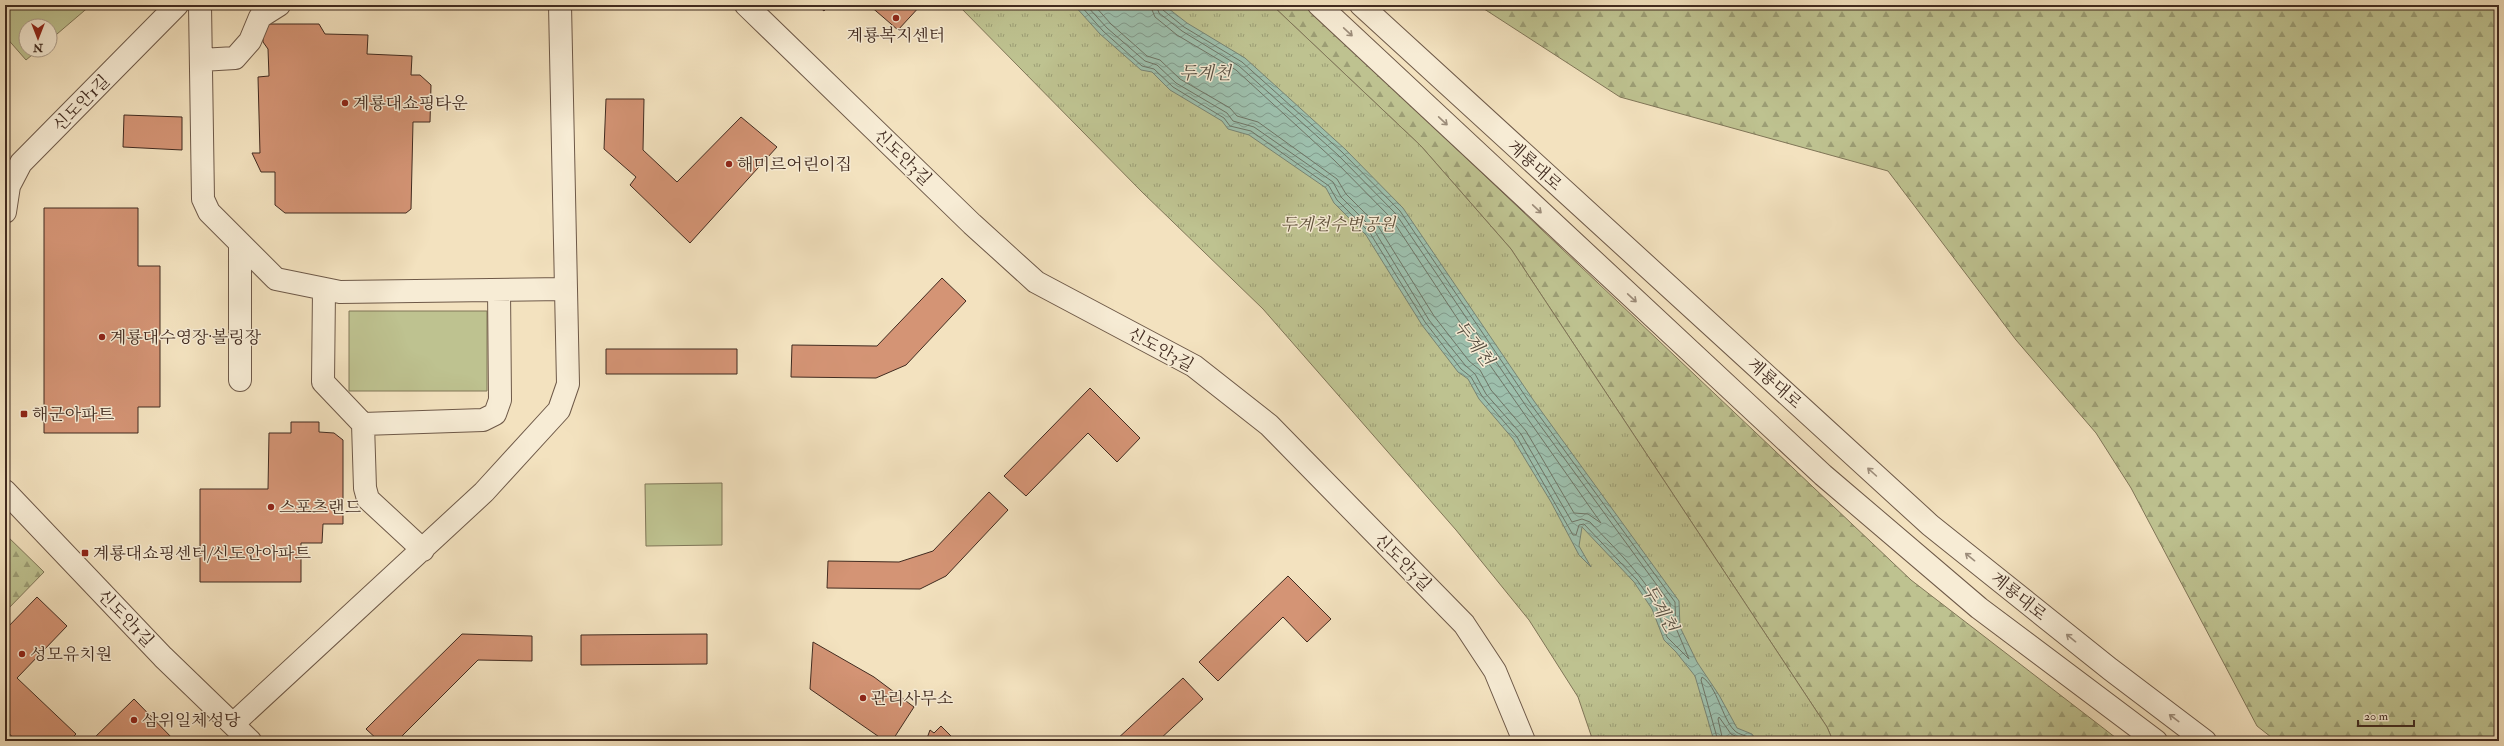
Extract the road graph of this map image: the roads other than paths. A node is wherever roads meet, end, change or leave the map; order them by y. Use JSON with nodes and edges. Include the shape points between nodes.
{"nodes":[{"id":1,"x":177,"y":5,"type":"edge"},
{"id":2,"x":200,"y":5,"type":"edge"},
{"id":3,"x":279,"y":5,"type":"edge"},
{"id":4,"x":560,"y":5,"type":"edge"},
{"id":5,"x":746,"y":5,"type":"edge"},
{"id":6,"x":1319,"y":5,"type":"edge"},
{"id":7,"x":1361,"y":5,"type":"edge"},
{"id":8,"x":201,"y":60,"type":"junction"},
{"id":9,"x":5,"y":212,"type":"edge"},
{"id":10,"x":240,"y":243,"type":"junction"},
{"id":11,"x":564,"y":289,"type":"junction"},
{"id":12,"x":324,"y":290,"type":"junction"},
{"id":13,"x":499,"y":290,"type":"junction"},
{"id":14,"x":240,"y":380,"type":"dead end"},
{"id":15,"x":363,"y":424,"type":"junction"},
{"id":16,"x":5,"y":491,"type":"edge"},
{"id":17,"x":423,"y":550,"type":"junction"},
{"id":18,"x":234,"y":724,"type":"junction"},
{"id":19,"x":250,"y":741,"type":"edge"},
{"id":20,"x":1524,"y":741,"type":"edge"},
{"id":21,"x":2156,"y":741,"type":"edge"},
{"id":22,"x":2206,"y":741,"type":"edge"}],
"edges":[{"from":1,"to":9,"type":"street","name":"신도안1길","via":[[21,164],[9,186]]},
{"from":2,"to":8,"type":"street"},
{"from":3,"to":8,"type":"street","via":[[260,17],[250,41],[235,58]]},
{"from":4,"to":11,"type":"street"},
{"from":5,"to":20,"type":"street","name":"신도안3길","via":[[972,224],[1036,282],[1194,366],[1269,425],[1464,624],[1495,671]]},
{"from":6,"to":21,"type":"street","name":"계룡대로","one_way":true,"via":[[1823,475],[1979,608]]},
{"from":22,"to":7,"type":"street","name":"계룡대로","one_way":true,"via":[[2110,670],[1930,525]]},
{"from":8,"to":10,"type":"street","via":[[203,199],[209,212]]},
{"from":10,"to":12,"type":"street","via":[[276,279]]},
{"from":10,"to":14,"type":"street"},
{"from":11,"to":13,"type":"street"},
{"from":11,"to":17,"type":"street","via":[[568,384],[558,410],[484,492]]},
{"from":12,"to":13,"type":"street"},
{"from":12,"to":15,"type":"street","via":[[323,382]]},
{"from":13,"to":15,"type":"street","via":[[500,400],[495,414],[483,420]]},
{"from":15,"to":17,"type":"street","via":[[365,488],[368,499]]},
{"from":16,"to":18,"type":"street","name":"신도안1길","via":[[163,657]]},
{"from":17,"to":18,"type":"street"},
{"from":18,"to":19,"type":"street","name":"신도안1길"}]}
